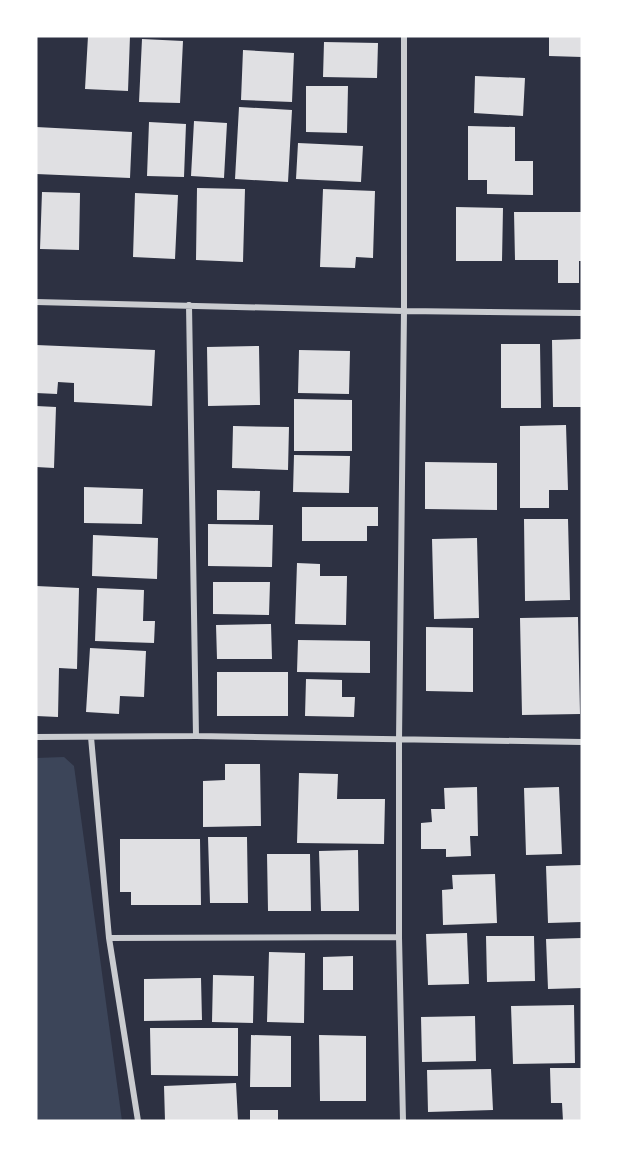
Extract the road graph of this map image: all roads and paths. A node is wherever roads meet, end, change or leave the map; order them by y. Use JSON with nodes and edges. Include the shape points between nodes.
{"nodes":[{"id":1,"x":404,"y":36,"type":"edge"},
{"id":2,"x":36,"y":302,"type":"edge"},
{"id":3,"x":189,"y":305,"type":"junction"},
{"id":4,"x":404,"y":311,"type":"junction"},
{"id":5,"x":582,"y":313,"type":"edge"},
{"id":6,"x":36,"y":736,"type":"edge"},
{"id":7,"x":196,"y":736,"type":"junction"},
{"id":8,"x":91,"y":737,"type":"junction"},
{"id":9,"x":399,"y":740,"type":"junction"},
{"id":10,"x":582,"y":742,"type":"edge"},
{"id":11,"x":399,"y":937,"type":"junction"},
{"id":12,"x":109,"y":938,"type":"junction"},
{"id":13,"x":138,"y":1121,"type":"edge"},
{"id":14,"x":403,"y":1121,"type":"edge"}],
"edges":[{"from":1,"to":4,"type":"street"},
{"from":2,"to":3,"type":"street"},
{"from":3,"to":4,"type":"street"},
{"from":3,"to":7,"type":"street"},
{"from":4,"to":5,"type":"street"},
{"from":4,"to":9,"type":"street"},
{"from":6,"to":8,"type":"street"},
{"from":7,"to":8,"type":"street"},
{"from":7,"to":9,"type":"street"},
{"from":8,"to":12,"type":"street"},
{"from":9,"to":10,"type":"street"},
{"from":9,"to":11,"type":"street"},
{"from":11,"to":12,"type":"street"},
{"from":11,"to":14,"type":"street"},
{"from":12,"to":13,"type":"street"}]}
